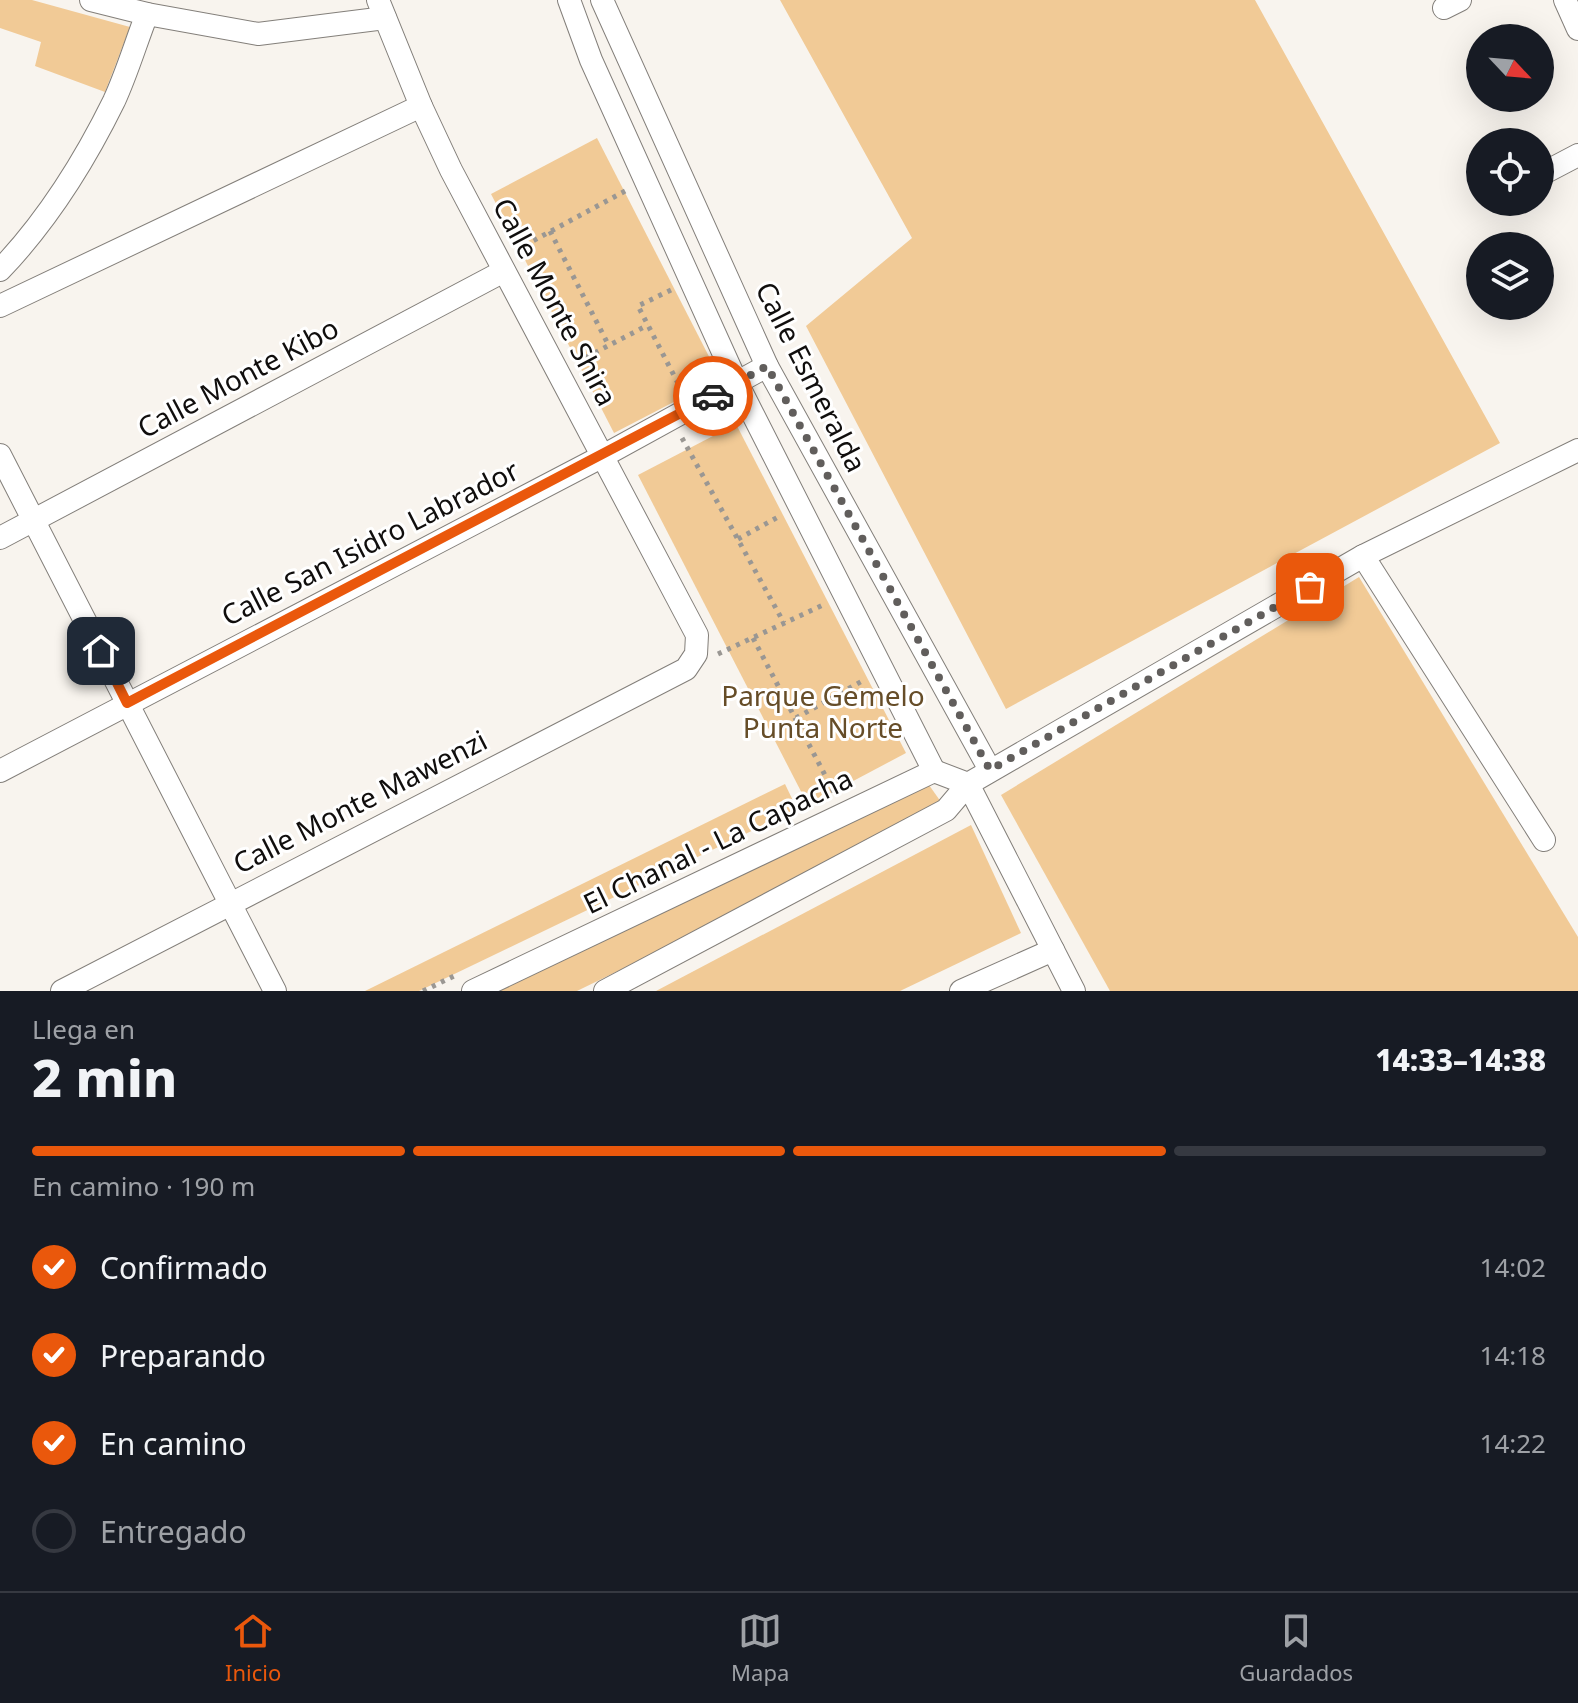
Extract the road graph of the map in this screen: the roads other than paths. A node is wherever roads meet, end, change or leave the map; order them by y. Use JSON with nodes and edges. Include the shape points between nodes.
{"nodes":[{"id":1,"x":91,"y":0,"type":"edge"},
{"id":2,"x":569,"y":0,"type":"edge"},
{"id":3,"x":602,"y":0,"type":"edge"},
{"id":4,"x":1565,"y":0,"type":"edge"},
{"id":5,"x":382,"y":9,"type":"edge"},
{"id":6,"x":147,"y":14,"type":"junction"},
{"id":7,"x":1578,"y":29,"type":"edge"},
{"id":8,"x":421,"y":106,"type":"junction"},
{"id":9,"x":1578,"y":155,"type":"edge"},
{"id":10,"x":1554,"y":168,"type":"edge"},
{"id":11,"x":501,"y":265,"type":"junction"},
{"id":12,"x":0,"y":270,"type":"edge"},
{"id":13,"x":0,"y":306,"type":"edge"},
{"id":14,"x":767,"y":366,"type":"junction"},
{"id":15,"x":737,"y":383,"type":"junction"},
{"id":16,"x":1578,"y":450,"type":"edge"},
{"id":17,"x":0,"y":455,"type":"edge"},
{"id":18,"x":603,"y":456,"type":"junction"},
{"id":19,"x":34,"y":521,"type":"junction"},
{"id":20,"x":0,"y":538,"type":"edge"},
{"id":21,"x":1363,"y":556,"type":"junction"},
{"id":22,"x":686,"y":669,"type":"joint"},
{"id":23,"x":127,"y":703,"type":"junction"},
{"id":24,"x":990,"y":770,"type":"junction"},
{"id":25,"x":0,"y":771,"type":"edge"},
{"id":26,"x":934,"y":771,"type":"junction"},
{"id":27,"x":968,"y":784,"type":"junction"},
{"id":28,"x":1544,"y":840,"type":"dead end"},
{"id":29,"x":230,"y":902,"type":"junction"},
{"id":30,"x":1053,"y":950,"type":"junction"},
{"id":31,"x":618,"y":988,"type":"edge"},
{"id":32,"x":62,"y":991,"type":"edge"},
{"id":33,"x":275,"y":991,"type":"edge"},
{"id":34,"x":473,"y":991,"type":"edge"},
{"id":35,"x":961,"y":991,"type":"edge"},
{"id":36,"x":1074,"y":991,"type":"edge"}],
"edges":[{"from":1,"to":6,"type":"street"},
{"from":2,"to":15,"type":"street"},
{"from":3,"to":14,"type":"street","name":"Calle Esmeralda"},
{"from":4,"to":7,"type":"street"},
{"from":5,"to":6,"type":"street","via":[[258,34]]},
{"from":5,"to":8,"type":"street","name":"Calle Monte Shira"},
{"from":6,"to":12,"type":"street","via":[[115,99],[70,181]]},
{"from":8,"to":11,"type":"street","name":"Calle Monte Shira"},
{"from":8,"to":13,"type":"street"},
{"from":9,"to":10,"type":"street"},
{"from":11,"to":18,"type":"street","name":"Calle Monte Shira"},
{"from":11,"to":19,"type":"street","name":"Calle Monte Kibo"},
{"from":14,"to":15,"type":"street","name":"Calle San Isidro Labrador"},
{"from":14,"to":24,"type":"street","name":"Calle Esmeralda"},
{"from":15,"to":18,"type":"street","name":"Calle San Isidro Labrador"},
{"from":15,"to":26,"type":"street"},
{"from":16,"to":21,"type":"street"},
{"from":17,"to":19,"type":"street"},
{"from":18,"to":22,"type":"street","name":"Calle Monte Shira","via":[[697,635],[696,654]]},
{"from":18,"to":23,"type":"street","name":"Calle San Isidro Labrador"},
{"from":19,"to":20,"type":"street","name":"Calle Monte Kibo"},
{"from":19,"to":23,"type":"street"},
{"from":21,"to":24,"type":"street"},
{"from":21,"to":28,"type":"street"},
{"from":22,"to":29,"type":"street","name":"Calle Monte Mawenzi"},
{"from":23,"to":25,"type":"street","name":"Calle San Isidro Labrador"},
{"from":23,"to":29,"type":"street"},
{"from":24,"to":27,"type":"street"},
{"from":26,"to":27,"type":"street"},
{"from":26,"to":34,"type":"street","name":"El Chanal - La Capacha"},
{"from":27,"to":30,"type":"street"},
{"from":27,"to":31,"type":"street","via":[[946,810]]},
{"from":29,"to":32,"type":"street","name":"Calle Monte Mawenzi"},
{"from":29,"to":33,"type":"street"},
{"from":30,"to":35,"type":"street"},
{"from":30,"to":36,"type":"street"}]}
